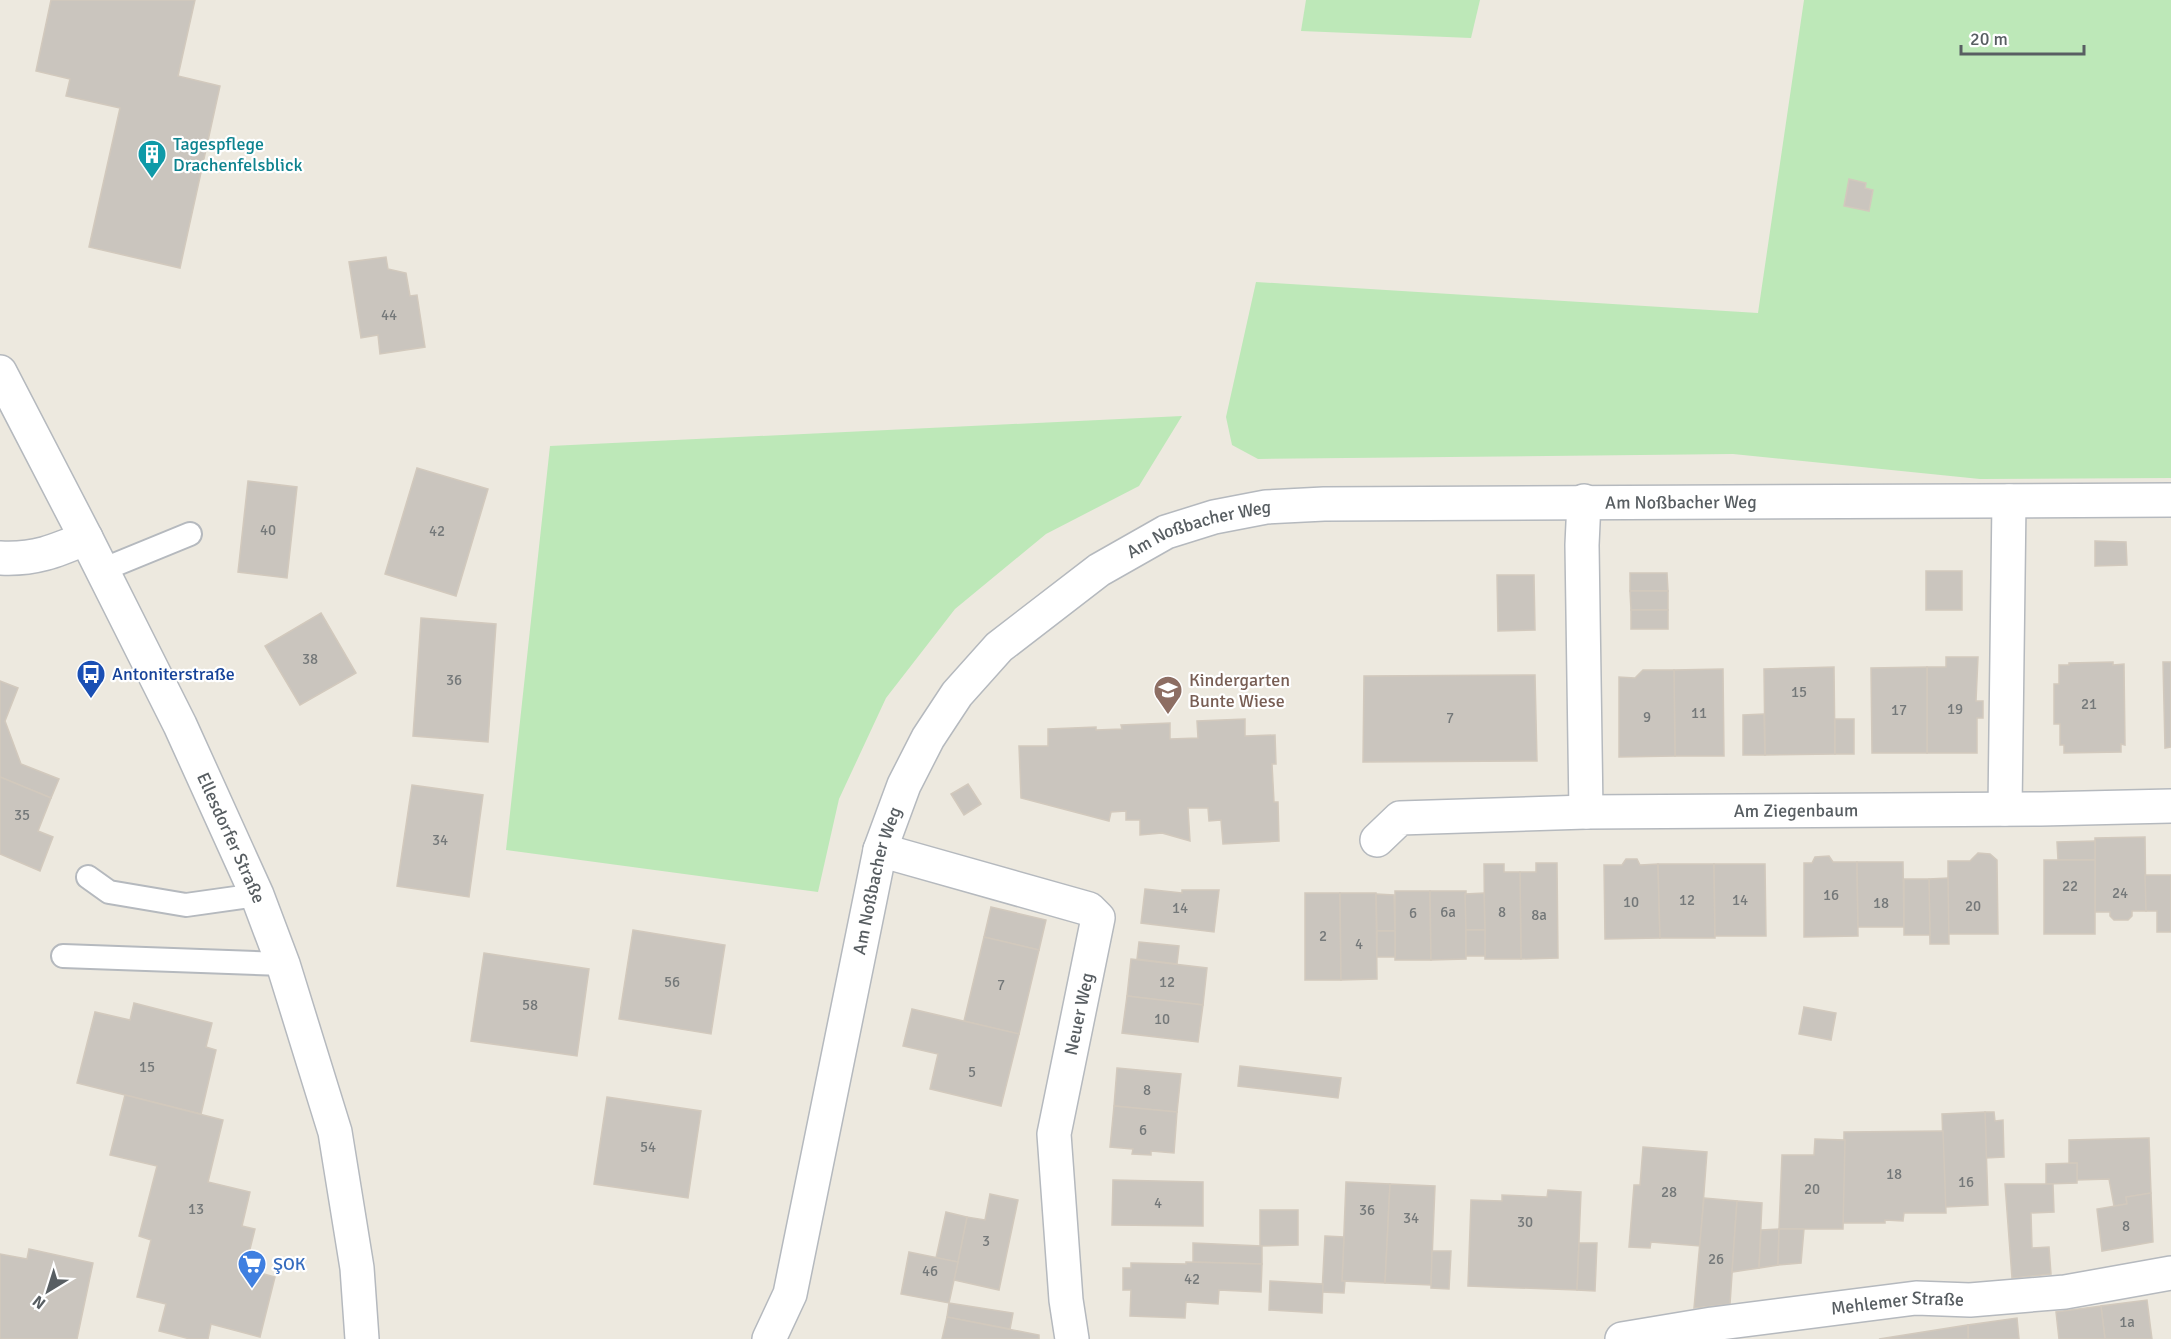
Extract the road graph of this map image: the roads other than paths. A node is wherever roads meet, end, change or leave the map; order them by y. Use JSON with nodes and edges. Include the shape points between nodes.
{"nodes":[{"id":1,"x":0,"y":372,"type":"edge"},
{"id":2,"x":2171,"y":500,"type":"edge"},
{"id":3,"x":1584,"y":501,"type":"junction"},
{"id":4,"x":2009,"y":501,"type":"junction"},
{"id":5,"x":190,"y":534,"type":"dead end"},
{"id":6,"x":87,"y":538,"type":"junction"},
{"id":7,"x":0,"y":558,"type":"edge"},
{"id":8,"x":102,"y":570,"type":"junction"},
{"id":9,"x":2171,"y":806,"type":"edge"},
{"id":10,"x":2005,"y":809,"type":"junction"},
{"id":11,"x":1586,"y":812,"type":"junction"},
{"id":12,"x":1377,"y":840,"type":"dead end"},
{"id":13,"x":880,"y":850,"type":"junction"},
{"id":14,"x":88,"y":877,"type":"dead end"},
{"id":15,"x":256,"y":895,"type":"junction"},
{"id":16,"x":63,"y":956,"type":"dead end"},
{"id":17,"x":283,"y":964,"type":"junction"},
{"id":18,"x":2171,"y":1273,"type":"edge"},
{"id":19,"x":362,"y":1339,"type":"edge"},
{"id":20,"x":769,"y":1339,"type":"edge"},
{"id":21,"x":1072,"y":1339,"type":"edge"},
{"id":22,"x":1622,"y":1339,"type":"edge"}],
"edges":[{"from":1,"to":6,"type":"street","name":"Ellesdorfer Straße"},
{"from":2,"to":4,"type":"street","name":"Am Noßbacher Weg"},
{"from":3,"to":4,"type":"street","name":"Am Noßbacher Weg"},
{"from":3,"to":11,"type":"street"},
{"from":3,"to":13,"type":"street","name":"Am Noßbacher Weg","via":[[1266,507],[1166,532],[1099,570],[992,655],[957,694],[928,738],[904,784]]},
{"from":4,"to":10,"type":"street"},
{"from":5,"to":8,"type":"lane"},
{"from":6,"to":7,"type":"street","via":[[46,555]]},
{"from":6,"to":8,"type":"street","name":"Ellesdorfer Straße"},
{"from":8,"to":15,"type":"street","name":"Ellesdorfer Straße","via":[[180,725]]},
{"from":9,"to":10,"type":"street","name":"Am Ziegenbaum"},
{"from":10,"to":11,"type":"street","name":"Am Ziegenbaum"},
{"from":11,"to":12,"type":"street","name":"Am Ziegenbaum","via":[[1400,818]]},
{"from":13,"to":20,"type":"street","name":"Am Noßbacher Weg","via":[[790,1294]]},
{"from":13,"to":21,"type":"street","name":"Neuer Weg","via":[[1089,909],[1098,918],[1054,1134]]},
{"from":14,"to":15,"type":"lane","via":[[109,892],[186,904]]},
{"from":15,"to":17,"type":"street","name":"Ellesdorfer Straße"},
{"from":16,"to":17,"type":"lane"},
{"from":17,"to":19,"type":"street","name":"Ellesdorfer Straße","via":[[335,1132],[357,1268]]},
{"from":18,"to":22,"type":"street","name":"Mehlemer Straße","via":[[2065,1293],[1970,1300],[1916,1298]]}]}
